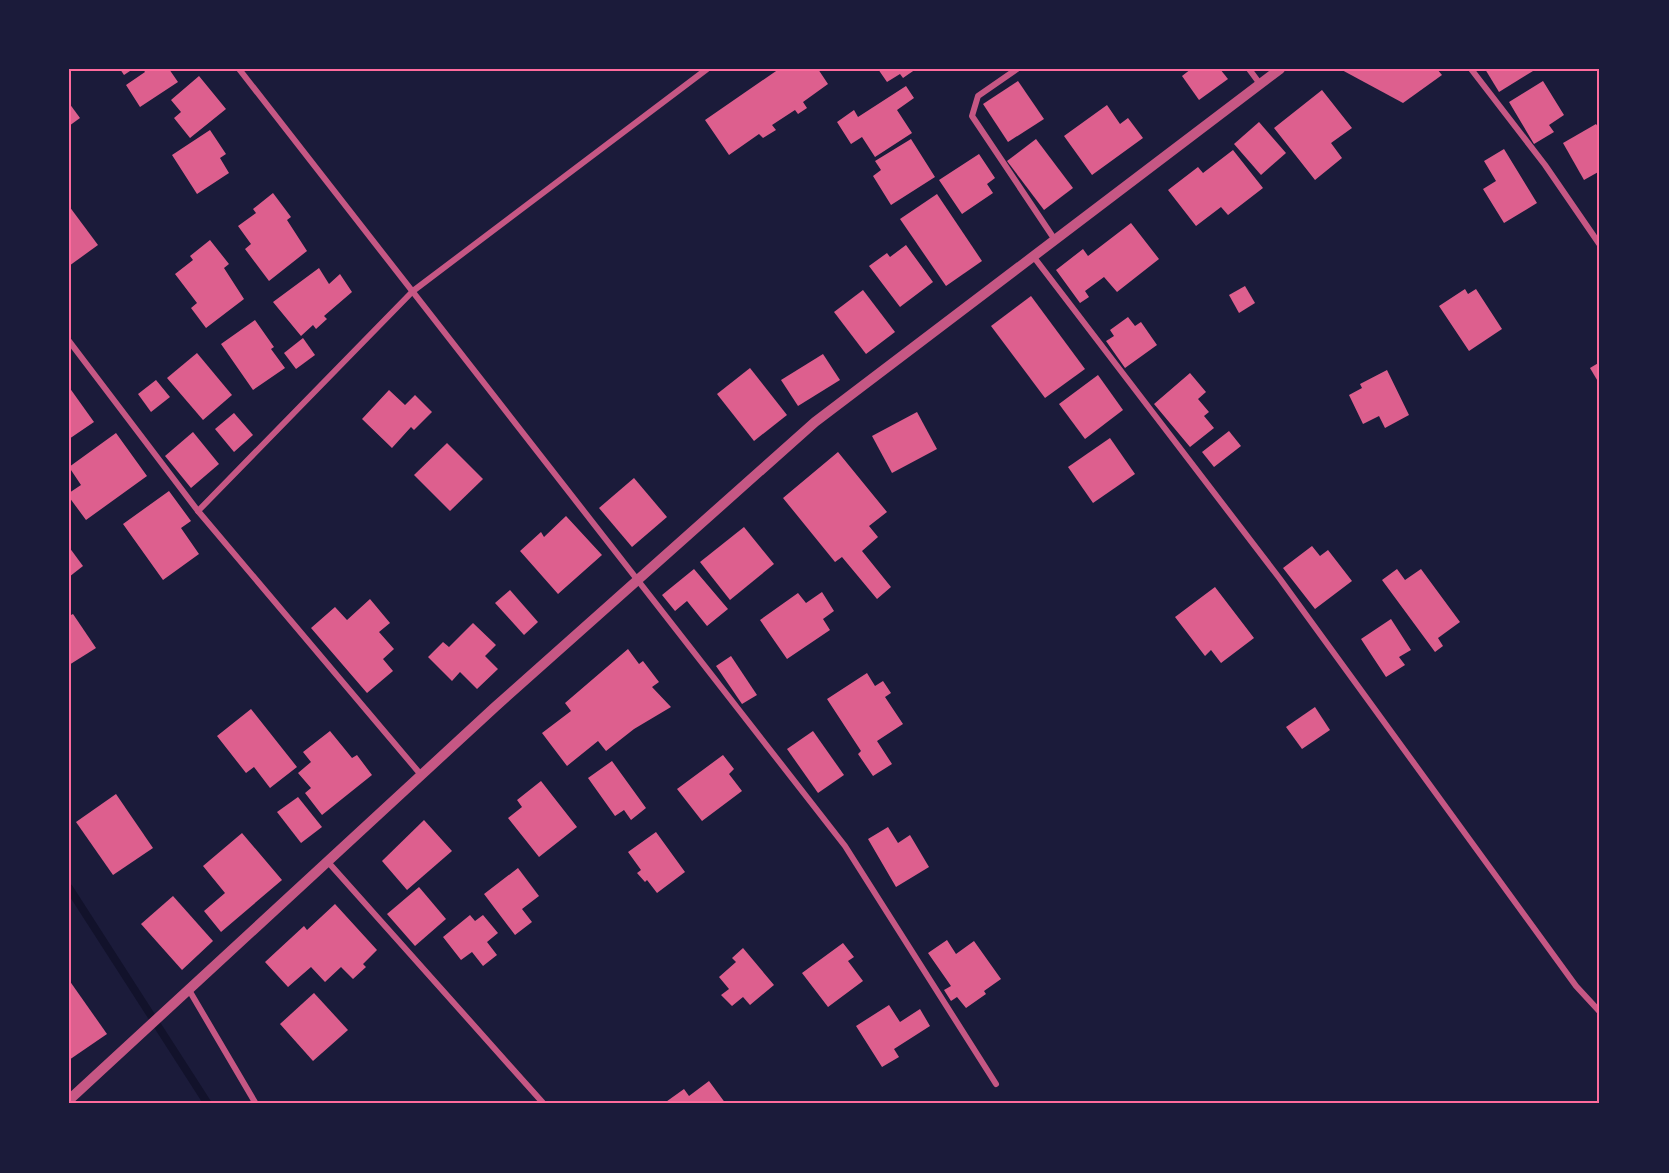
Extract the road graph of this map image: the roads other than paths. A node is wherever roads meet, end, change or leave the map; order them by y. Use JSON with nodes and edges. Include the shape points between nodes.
{"nodes":[{"id":1,"x":239,"y":69,"type":"edge"},
{"id":2,"x":706,"y":69,"type":"edge"},
{"id":3,"x":1017,"y":69,"type":"edge"},
{"id":4,"x":1249,"y":69,"type":"edge"},
{"id":5,"x":1280,"y":69,"type":"edge"},
{"id":6,"x":1471,"y":69,"type":"edge"},
{"id":7,"x":1260,"y":84,"type":"junction"},
{"id":8,"x":1055,"y":240,"type":"junction"},
{"id":9,"x":1600,"y":245,"type":"edge"},
{"id":10,"x":1033,"y":256,"type":"junction"},
{"id":11,"x":413,"y":291,"type":"junction"},
{"id":12,"x":69,"y":341,"type":"edge"},
{"id":13,"x":198,"y":511,"type":"junction"},
{"id":14,"x":637,"y":580,"type":"junction"},
{"id":15,"x":422,"y":776,"type":"junction"},
{"id":16,"x":328,"y":862,"type":"junction"},
{"id":17,"x":185,"y":994,"type":"junction"},
{"id":18,"x":1600,"y":1012,"type":"edge"},
{"id":19,"x":996,"y":1084,"type":"dead end"},
{"id":20,"x":69,"y":1100,"type":"edge"},
{"id":21,"x":256,"y":1104,"type":"edge"},
{"id":22,"x":544,"y":1104,"type":"edge"}],
"edges":[{"from":1,"to":11,"type":"street"},
{"from":2,"to":11,"type":"street"},
{"from":3,"to":8,"type":"street","via":[[978,96],[972,116]]},
{"from":4,"to":7,"type":"street"},
{"from":5,"to":7,"type":"street"},
{"from":6,"to":9,"type":"street"},
{"from":7,"to":8,"type":"street"},
{"from":8,"to":10,"type":"street"},
{"from":10,"to":14,"type":"street","via":[[815,422]]},
{"from":10,"to":18,"type":"street","via":[[1280,579],[1576,986]]},
{"from":11,"to":13,"type":"street"},
{"from":11,"to":14,"type":"street"},
{"from":12,"to":13,"type":"street"},
{"from":13,"to":15,"type":"street"},
{"from":14,"to":15,"type":"street"},
{"from":14,"to":19,"type":"street","via":[[845,846]]},
{"from":15,"to":16,"type":"street"},
{"from":16,"to":17,"type":"street"},
{"from":16,"to":22,"type":"street"},
{"from":17,"to":20,"type":"street"},
{"from":17,"to":21,"type":"street"}]}
